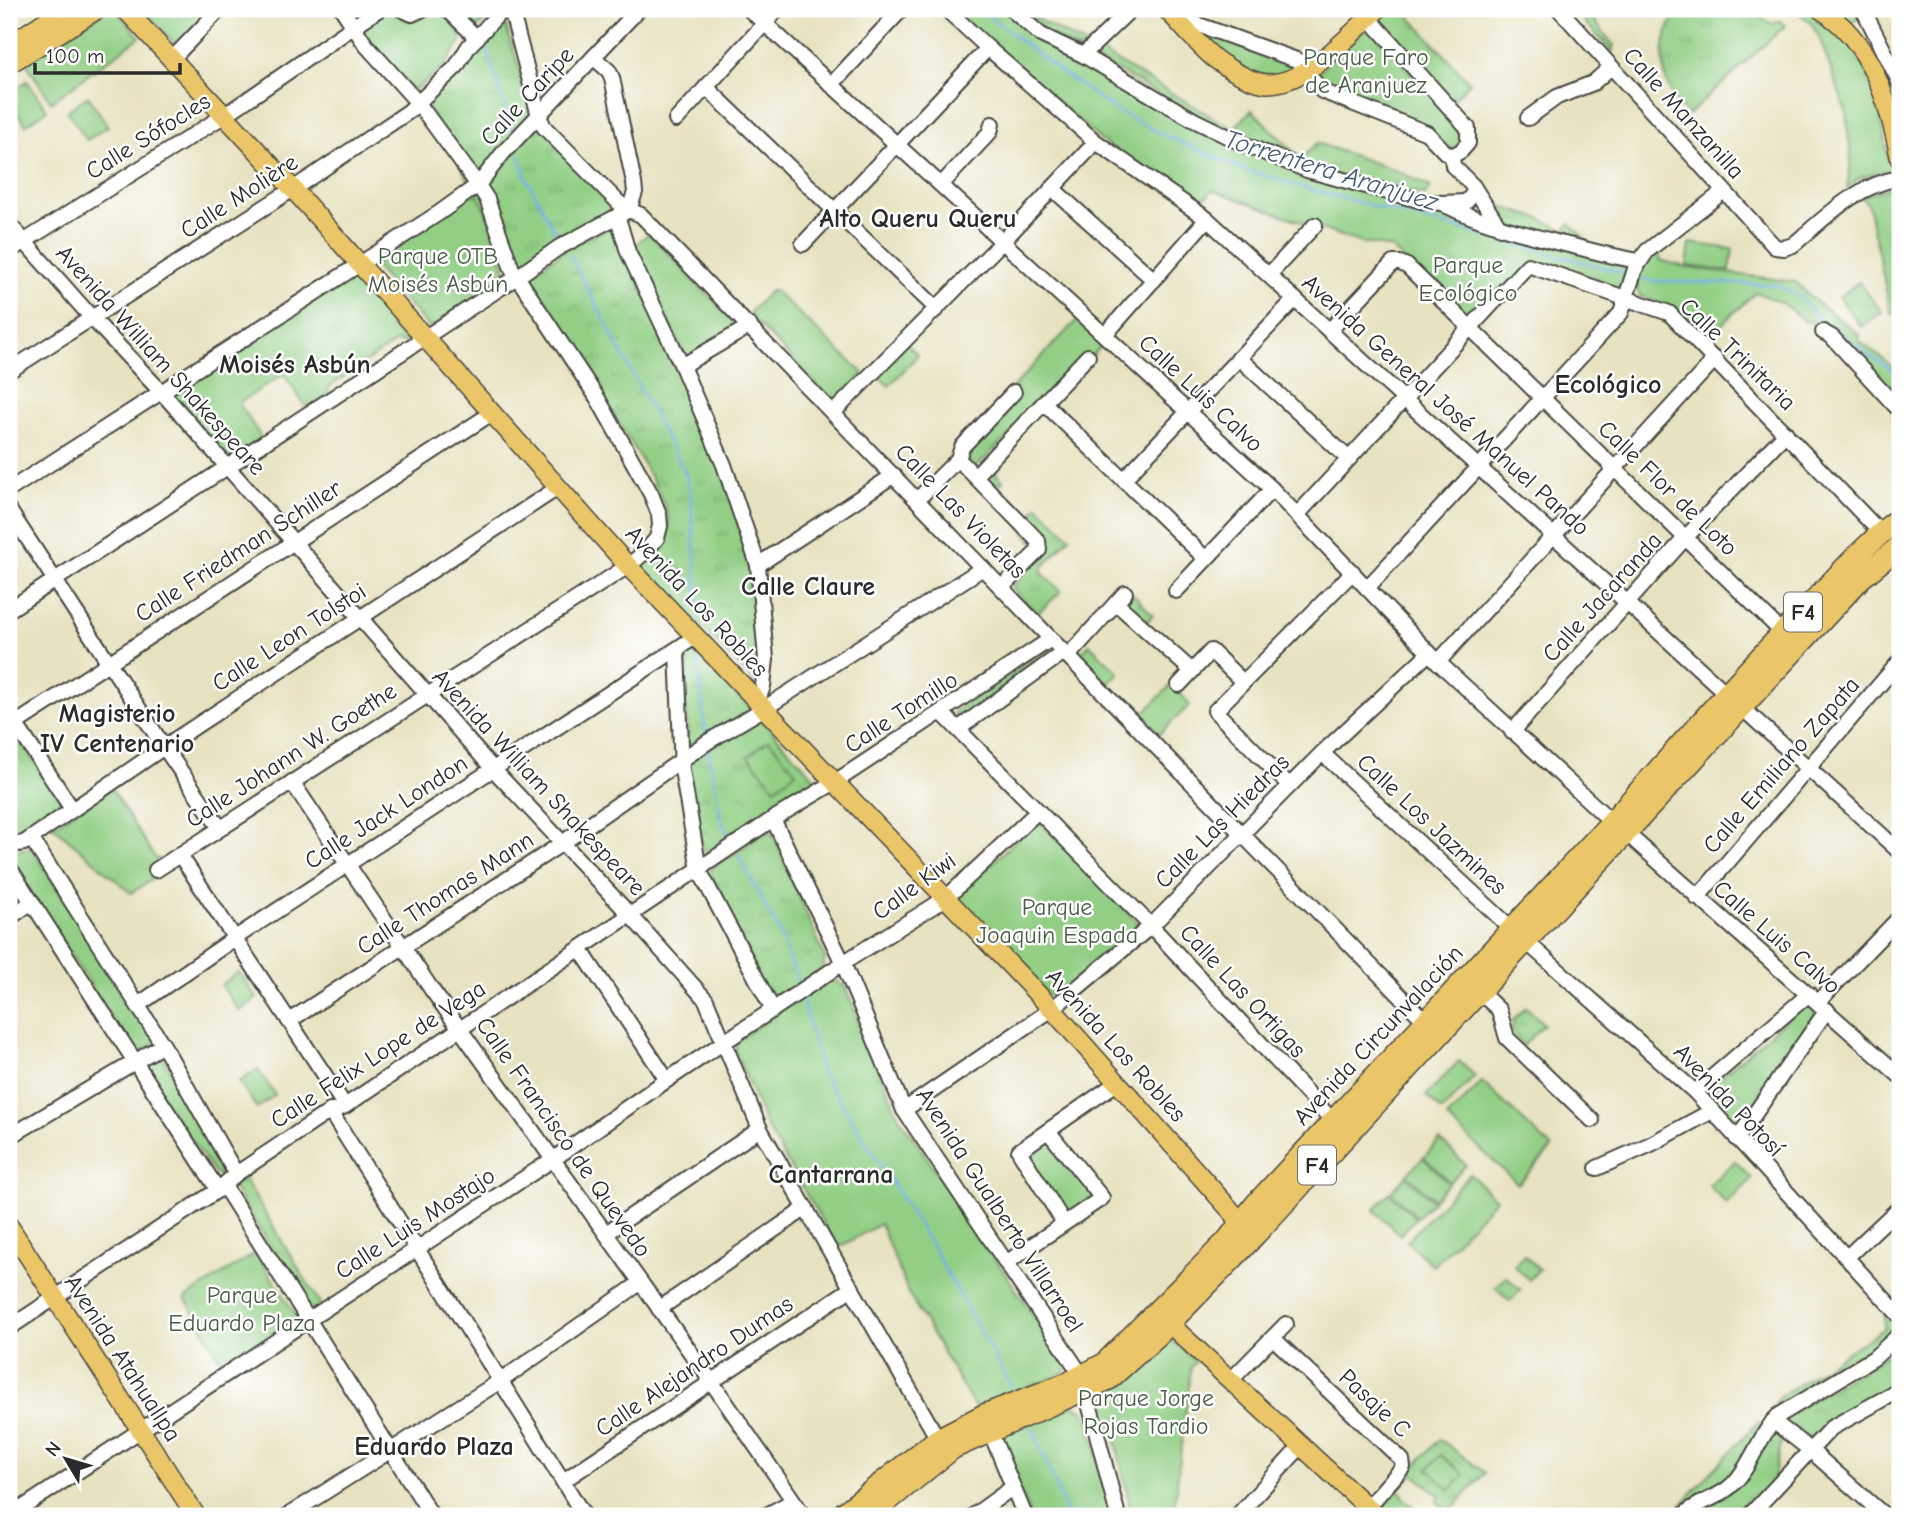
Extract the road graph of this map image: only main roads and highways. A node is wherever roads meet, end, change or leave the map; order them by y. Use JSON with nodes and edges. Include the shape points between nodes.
{"nodes":[{"id":1,"x":64,"y":9,"type":"edge"},
{"id":2,"x":98,"y":9,"type":"edge"},
{"id":3,"x":125,"y":9,"type":"edge"},
{"id":4,"x":1820,"y":9,"type":"edge"},
{"id":5,"x":1170,"y":13,"type":"edge"},
{"id":6,"x":1373,"y":13,"type":"edge"},
{"id":7,"x":9,"y":45,"type":"edge"},
{"id":8,"x":9,"y":64,"type":"edge"},
{"id":9,"x":1898,"y":137,"type":"edge"},
{"id":10,"x":1900,"y":159,"type":"edge"},
{"id":11,"x":1900,"y":518,"type":"edge"},
{"id":12,"x":1880,"y":533,"type":"junction"},
{"id":13,"x":1899,"y":550,"type":"edge"},
{"id":14,"x":1734,"y":699,"type":"junction"},
{"id":15,"x":1518,"y":935,"type":"junction"},
{"id":16,"x":1241,"y":1222,"type":"junction"},
{"id":17,"x":9,"y":1226,"type":"edge"},
{"id":18,"x":1163,"y":1318,"type":"junction"},
{"id":19,"x":987,"y":1423,"type":"junction"},
{"id":20,"x":1372,"y":1512,"type":"edge"},
{"id":21,"x":196,"y":1516,"type":"edge"},
{"id":22,"x":840,"y":1516,"type":"edge"},
{"id":23,"x":869,"y":1516,"type":"edge"}],
"edges":[{"from":1,"to":7,"type":"main road"},
{"from":2,"to":8,"type":"main road"},
{"from":3,"to":16,"type":"main road","name":"Avenida Los Robles","via":[[360,263],[628,566],[1052,1009]]},
{"from":4,"to":9,"type":"main road","via":[[1845,27],[1873,68]]},
{"from":5,"to":6,"type":"main road","via":[[1215,58],[1242,76],[1265,83],[1285,81],[1309,69]]},
{"from":9,"to":10,"type":"main road"},
{"from":11,"to":12,"type":"highway","name":"Avenida Circunvalación","number":"F4"},
{"from":12,"to":13,"type":"main road"},
{"from":12,"to":14,"type":"highway","name":"Avenida Circunvalación","number":"F4","via":[[1783,633]]},
{"from":13,"to":14,"type":"highway","name":"Avenida Circunvalación","number":"F4","via":[[1861,578]]},
{"from":14,"to":15,"type":"highway","name":"Avenida Circunvalación","number":"F4"},
{"from":15,"to":16,"type":"highway","name":"Avenida Circunvalación","number":"F4","via":[[1426,1022]]},
{"from":15,"to":18,"type":"highway","name":"Avenida Circunvalación","number":"F4","via":[[1479,991],[1240,1251]]},
{"from":16,"to":18,"type":"highway","name":"Avenida Circunvalación","number":"F4"},
{"from":17,"to":21,"type":"main road","name":"Avenida Atahuallpa"},
{"from":18,"to":19,"type":"highway","name":"Avenida Circunvalación","number":"F4","via":[[1084,1383]]},
{"from":18,"to":20,"type":"main road"},
{"from":19,"to":22,"type":"highway","name":"Avenida Circunvalación","number":"F4","via":[[938,1438]]},
{"from":19,"to":23,"type":"highway","name":"Avenida Circunvalación","number":"F4"}]}
